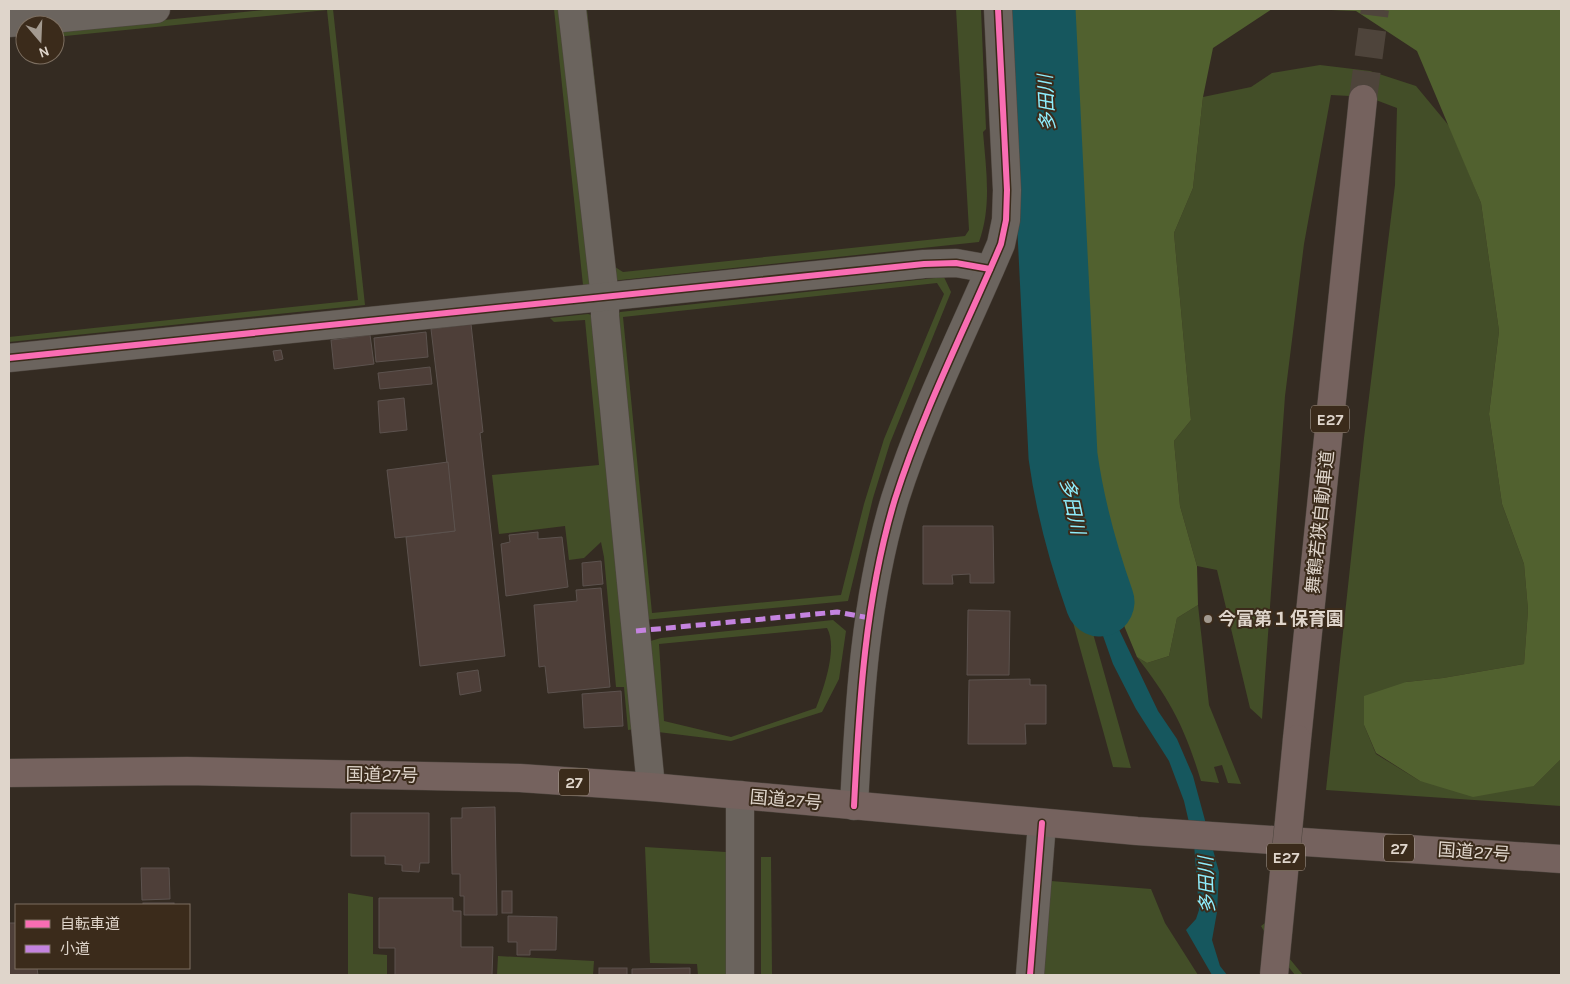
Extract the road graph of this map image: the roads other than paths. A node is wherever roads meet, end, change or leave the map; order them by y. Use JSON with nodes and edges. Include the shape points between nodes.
{"nodes":[{"id":1,"x":156,"y":9,"type":"edge"},
{"id":2,"x":572,"y":9,"type":"edge"},
{"id":3,"x":998,"y":9,"type":"edge"},
{"id":4,"x":9,"y":22,"type":"edge"},
{"id":5,"x":1364,"y":99,"type":"tunnel mouth"},
{"id":6,"x":990,"y":269,"type":"junction"},
{"id":7,"x":605,"y":298,"type":"junction"},
{"id":8,"x":9,"y":358,"type":"edge"},
{"id":9,"x":9,"y":772,"type":"edge"},
{"id":10,"x":651,"y":787,"type":"junction"},
{"id":11,"x":740,"y":795,"type":"junction"},
{"id":12,"x":854,"y":806,"type":"junction"},
{"id":13,"x":1042,"y":823,"type":"junction"},
{"id":14,"x":1561,"y":859,"type":"edge"},
{"id":15,"x":740,"y":975,"type":"edge"},
{"id":16,"x":1030,"y":975,"type":"edge"},
{"id":17,"x":1274,"y":975,"type":"edge"}],
"edges":[{"from":1,"to":4,"type":"street"},
{"from":2,"to":7,"type":"street"},
{"from":3,"to":6,"type":"street","via":[[1007,190],[1001,244]]},
{"from":5,"to":17,"type":"highway","name":"舞鶴若狭自動車道","number":"E27","bridge":true},
{"from":6,"to":7,"type":"street","via":[[956,263],[924,264]]},
{"from":6,"to":12,"type":"street","via":[[934,396],[895,501],[880,564],[864,662]]},
{"from":7,"to":8,"type":"street"},
{"from":7,"to":10,"type":"street"},
{"from":9,"to":10,"type":"highway","name":"国道27号","number":"27","via":[[187,771],[520,778]]},
{"from":10,"to":11,"type":"highway","name":"国道27号","number":"27"},
{"from":11,"to":12,"type":"highway","name":"国道27号","number":"27"},
{"from":11,"to":15,"type":"street"},
{"from":12,"to":13,"type":"highway","name":"国道27号","number":"27"},
{"from":13,"to":14,"type":"highway","name":"国道27号","number":"27"},
{"from":13,"to":16,"type":"street"}]}
